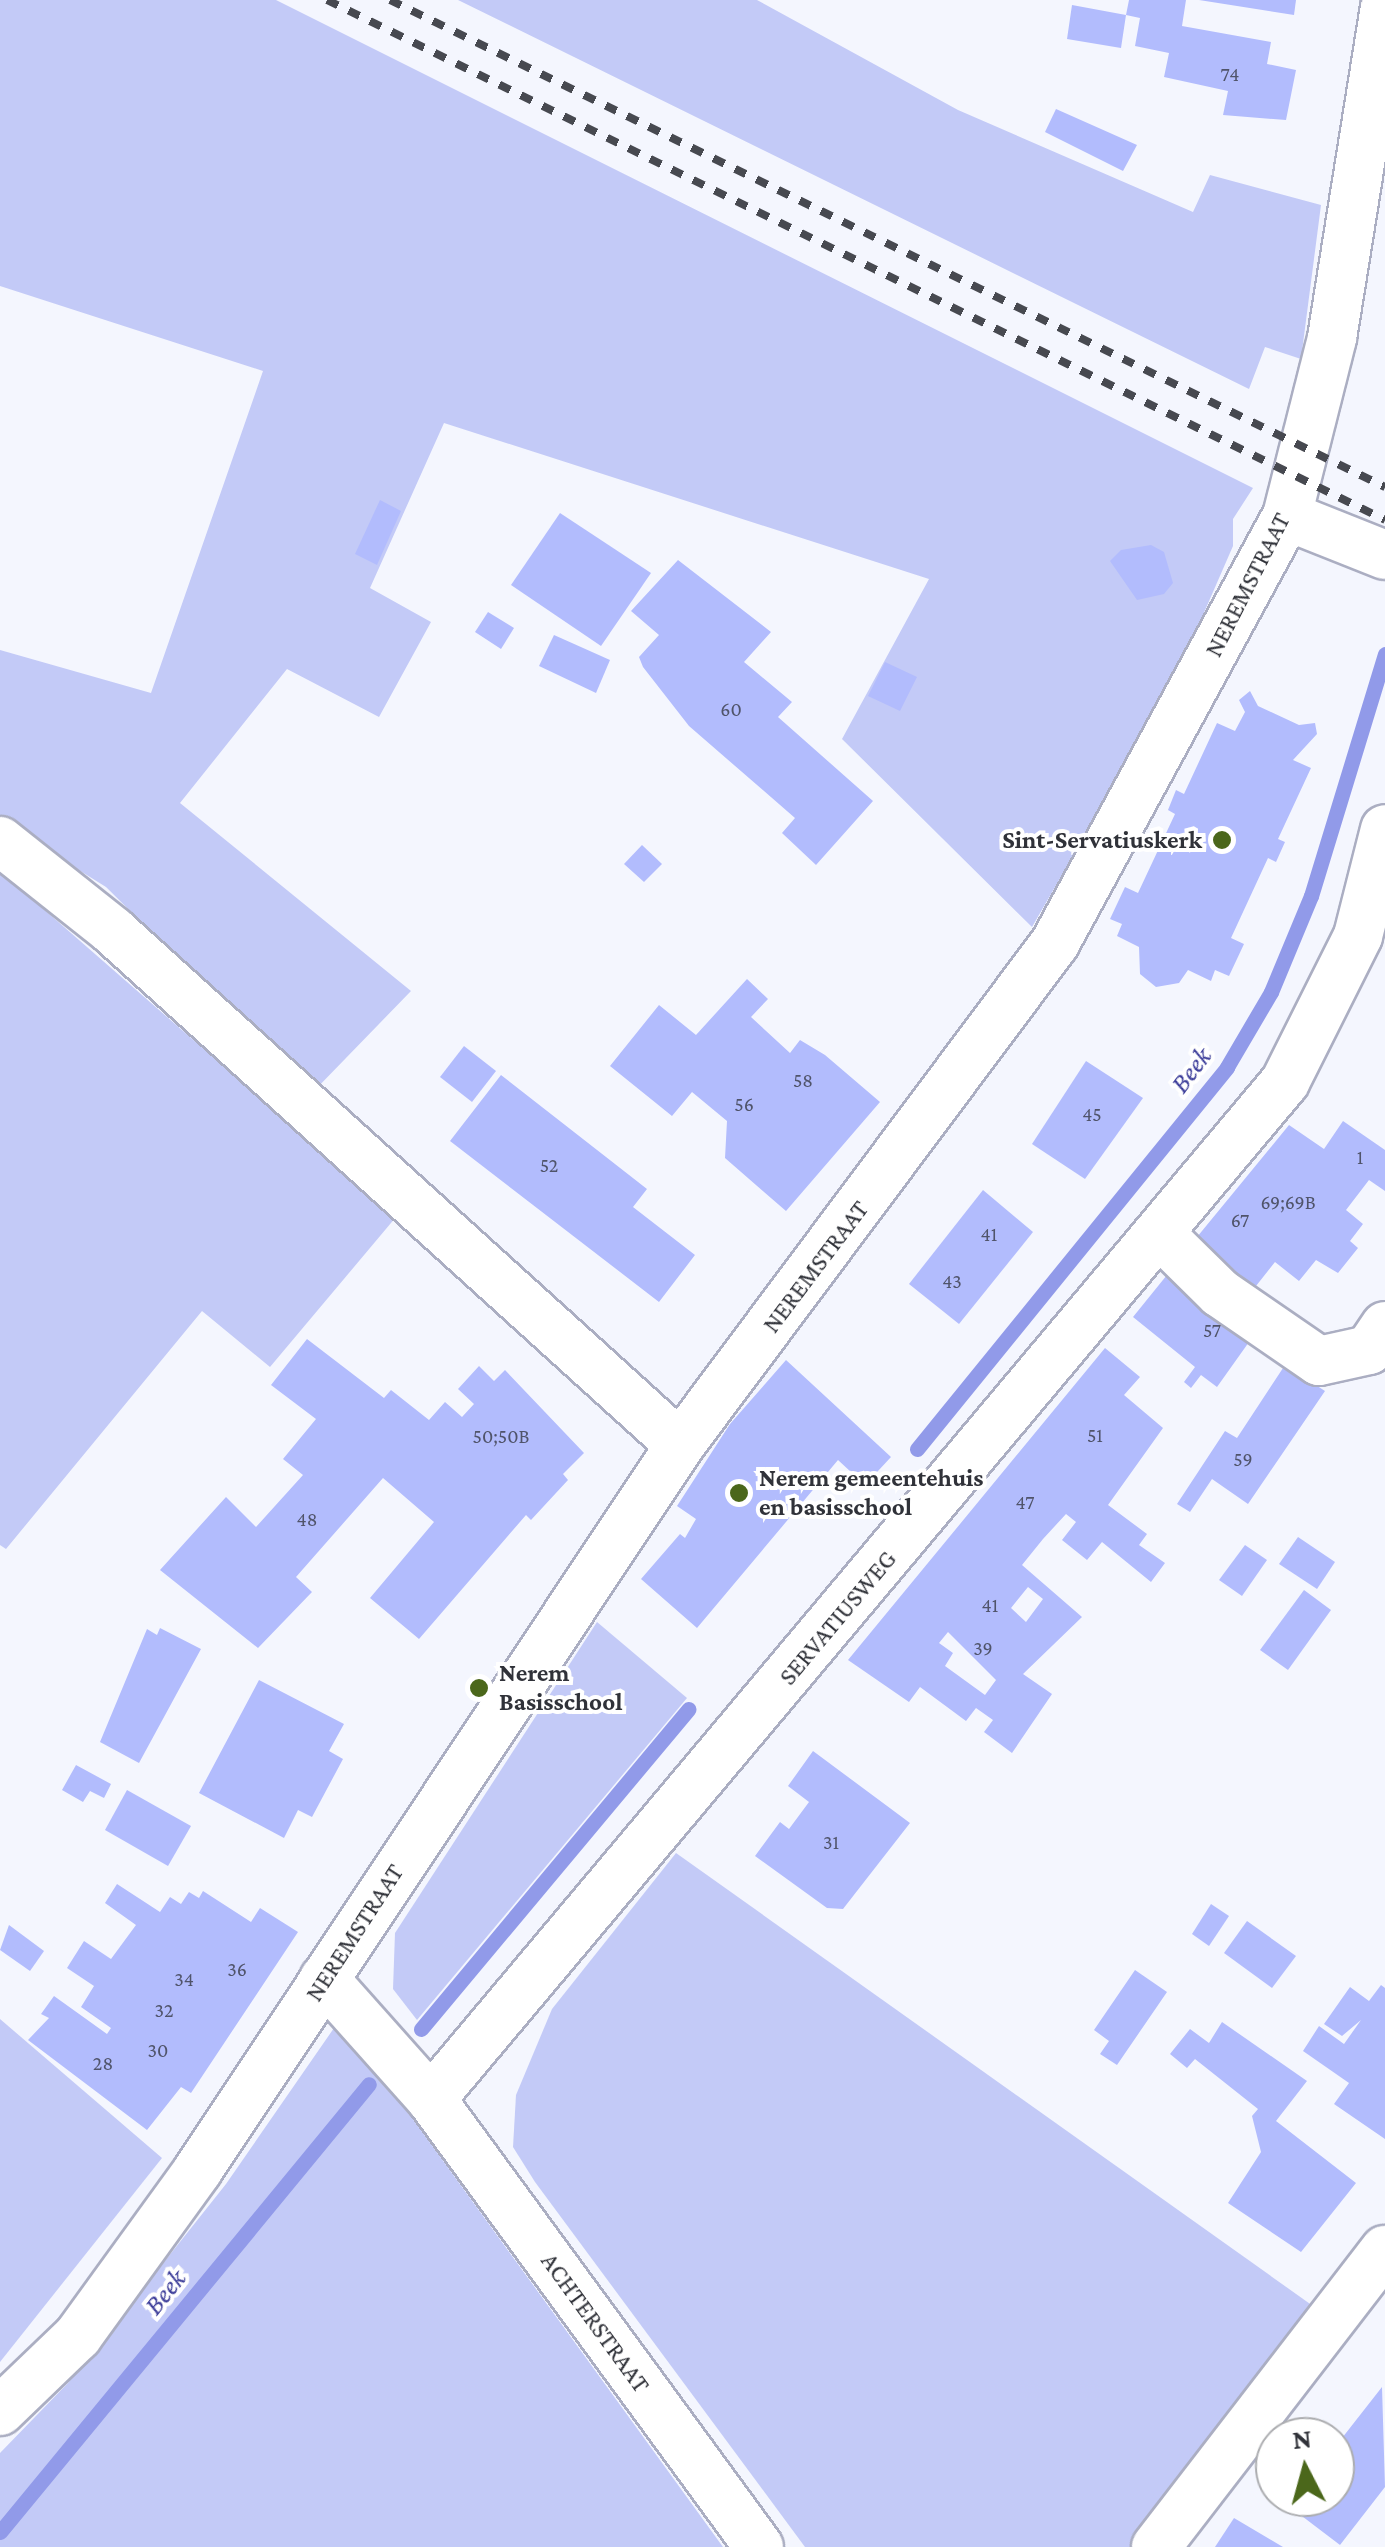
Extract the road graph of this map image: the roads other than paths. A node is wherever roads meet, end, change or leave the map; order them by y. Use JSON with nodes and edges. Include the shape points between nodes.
{"nodes":[{"id":1,"x":1385,"y":8,"type":"edge"},
{"id":2,"x":1287,"y":516,"type":"junction"},
{"id":3,"x":1385,"y":556,"type":"edge"},
{"id":4,"x":1385,"y":828,"type":"edge"},
{"id":5,"x":0,"y":841,"type":"edge"},
{"id":6,"x":1371,"y":944,"type":"edge"},
{"id":7,"x":1159,"y":1233,"type":"junction"},
{"id":8,"x":1385,"y":1326,"type":"edge"},
{"id":9,"x":680,"y":1446,"type":"junction"},
{"id":10,"x":324,"y":1979,"type":"junction"},
{"id":11,"x":431,"y":2099,"type":"junction"},
{"id":12,"x":1385,"y":2250,"type":"edge"},
{"id":13,"x":0,"y":2411,"type":"edge"},
{"id":14,"x":759,"y":2547,"type":"edge"},
{"id":15,"x":1156,"y":2547,"type":"edge"}],
"edges":[{"from":1,"to":2,"type":"street","name":"NEREMSTRAAT","via":[[1332,338]]},
{"from":2,"to":3,"type":"street"},
{"from":2,"to":9,"type":"street","name":"NEREMSTRAAT","via":[[1054,943]]},
{"from":4,"to":6,"type":"street","name":"SERVATIUSWEG"},
{"from":5,"to":9,"type":"street","via":[[113,931]]},
{"from":6,"to":7,"type":"street","name":"SERVATIUSWEG","via":[[1285,1082]]},
{"from":7,"to":8,"type":"street","via":[[1220,1293],[1319,1361],[1369,1350]]},
{"from":7,"to":11,"type":"street","name":"SERVATIUSWEG"},
{"from":9,"to":10,"type":"street","name":"NEREMSTRAAT"},
{"from":10,"to":11,"type":"street"},
{"from":10,"to":13,"type":"street","name":"NEREMSTRAAT","via":[[78,2336]]},
{"from":11,"to":14,"type":"street","name":"ACHTERSTRAAT"},
{"from":12,"to":15,"type":"street"}]}
